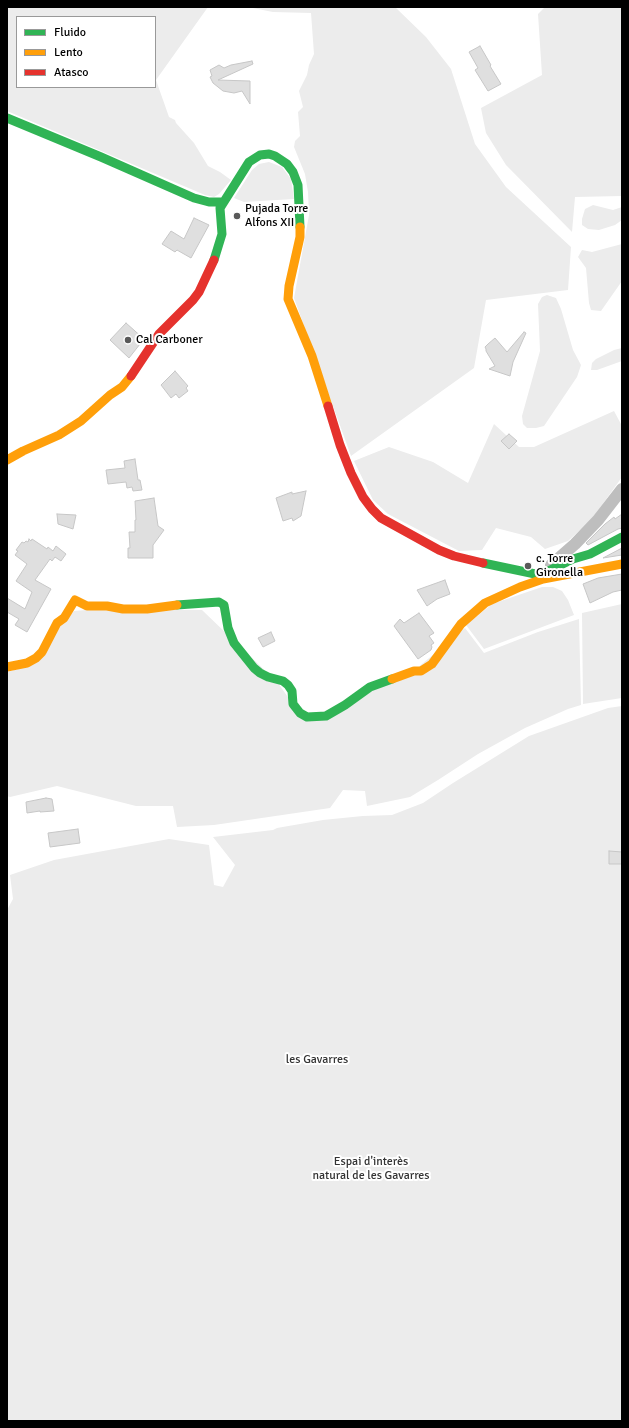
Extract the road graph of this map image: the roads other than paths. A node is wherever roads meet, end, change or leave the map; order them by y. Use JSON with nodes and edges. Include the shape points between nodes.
{"nodes":[{"id":1,"x":7,"y":118,"type":"edge"},
{"id":2,"x":223,"y":202,"type":"junction"},
{"id":3,"x":7,"y":460,"type":"edge"},
{"id":4,"x":622,"y":489,"type":"edge"},
{"id":5,"x":622,"y":537,"type":"edge"},
{"id":6,"x":622,"y":564,"type":"edge"},
{"id":7,"x":542,"y":577,"type":"junction"},
{"id":8,"x":7,"y":667,"type":"edge"}],
"edges":[{"from":1,"to":2,"type":"street","via":[[194,198]]},
{"from":2,"to":3,"type":"street","via":[[220,208],[220,243],[199,292],[159,334],[127,382],[81,421],[59,435]]},
{"from":2,"to":7,"type":"street","via":[[249,162],[260,155],[275,156],[293,172],[298,185],[300,237],[288,298],[314,363],[348,466],[363,497],[372,509],[381,518],[439,550],[454,556]]},
{"from":4,"to":7,"type":"street","via":[[580,540]]},
{"from":5,"to":7,"type":"street","via":[[590,554],[573,559]]},
{"from":6,"to":7,"type":"street"},
{"from":7,"to":8,"type":"street","via":[[485,603],[461,624],[435,661],[425,669],[370,687],[326,716],[307,717],[300,713],[293,704],[292,691],[288,685],[254,668],[234,643],[224,605],[219,602],[123,609],[88,606],[75,600],[64,618],[57,623],[42,652],[36,658],[27,663]]}]}
